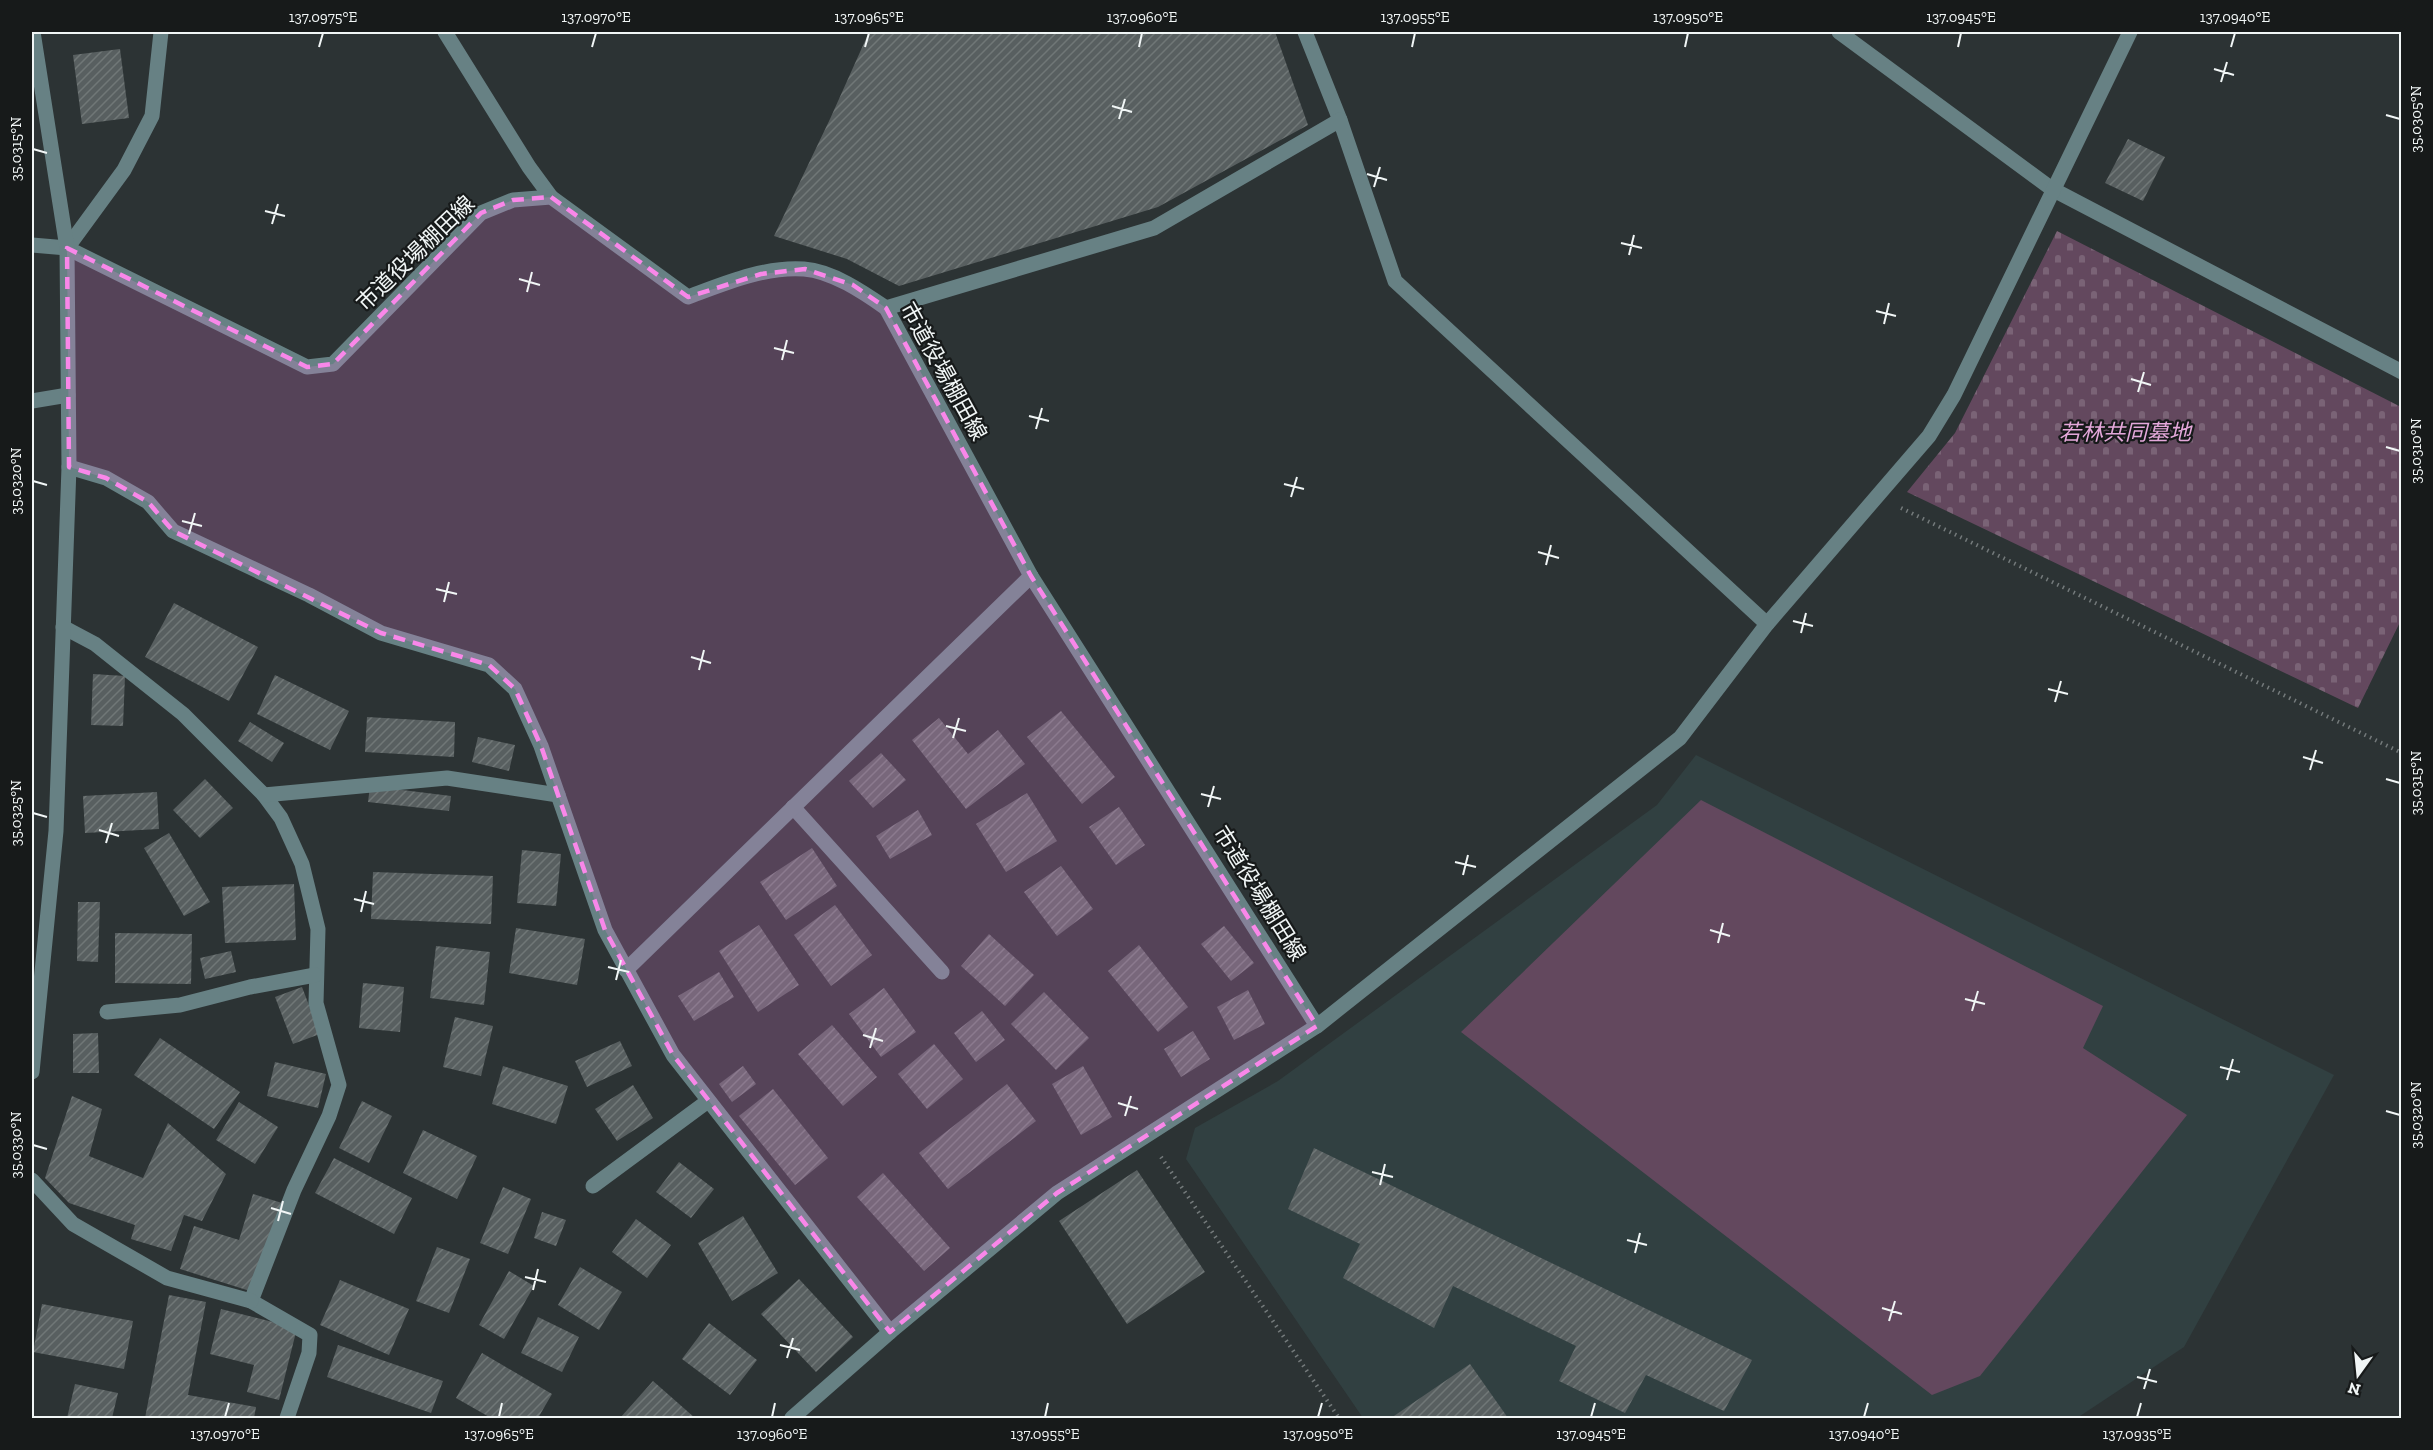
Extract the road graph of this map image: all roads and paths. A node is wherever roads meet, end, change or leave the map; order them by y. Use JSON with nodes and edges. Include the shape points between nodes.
{"nodes":[{"id":1,"x":33,"y":32,"type":"edge"},
{"id":2,"x":161,"y":32,"type":"edge"},
{"id":3,"x":445,"y":32,"type":"edge"},
{"id":4,"x":1305,"y":32,"type":"edge"},
{"id":5,"x":1839,"y":32,"type":"edge"},
{"id":6,"x":2130,"y":32,"type":"edge"},
{"id":7,"x":1340,"y":120,"type":"junction"},
{"id":8,"x":2052,"y":189,"type":"junction"},
{"id":9,"x":551,"y":197,"type":"junction"},
{"id":10,"x":32,"y":245,"type":"edge"},
{"id":11,"x":67,"y":248,"type":"junction"},
{"id":12,"x":886,"y":308,"type":"junction"},
{"id":13,"x":2402,"y":372,"type":"edge"},
{"id":14,"x":68,"y":395,"type":"junction"},
{"id":15,"x":32,"y":401,"type":"edge"},
{"id":16,"x":69,"y":467,"type":"junction"},
{"id":17,"x":1876,"y":495,"type":"junction"},
{"id":18,"x":1031,"y":576,"type":"junction"},
{"id":19,"x":1767,"y":624,"type":"junction"},
{"id":20,"x":63,"y":627,"type":"junction"},
{"id":21,"x":2402,"y":753,"type":"edge"},
{"id":22,"x":264,"y":795,"type":"junction"},
{"id":23,"x":558,"y":795,"type":"junction"},
{"id":24,"x":793,"y":807,"type":"junction"},
{"id":25,"x":626,"y":970,"type":"junction"},
{"id":26,"x":942,"y":972,"type":"dead end"},
{"id":27,"x":315,"y":975,"type":"junction"},
{"id":28,"x":107,"y":1012,"type":"dead end"},
{"id":29,"x":1317,"y":1026,"type":"junction"},
{"id":30,"x":32,"y":1072,"type":"edge"},
{"id":31,"x":708,"y":1101,"type":"junction"},
{"id":32,"x":1148,"y":1137,"type":"junction"},
{"id":33,"x":32,"y":1180,"type":"edge"},
{"id":34,"x":593,"y":1186,"type":"dead end"},
{"id":35,"x":251,"y":1301,"type":"junction"},
{"id":36,"x":890,"y":1332,"type":"junction"},
{"id":37,"x":287,"y":1419,"type":"edge"},
{"id":38,"x":792,"y":1419,"type":"edge"},
{"id":39,"x":1339,"y":1419,"type":"edge"}],
"edges":[{"from":1,"to":11,"type":"street"},
{"from":2,"to":11,"type":"street","via":[[152,116],[124,170]]},
{"from":3,"to":9,"type":"street"},
{"from":4,"to":7,"type":"street"},
{"from":5,"to":8,"type":"street"},
{"from":6,"to":8,"type":"street"},
{"from":7,"to":12,"type":"street","via":[[1155,228]]},
{"from":7,"to":19,"type":"street","via":[[1395,281]]},
{"from":8,"to":13,"type":"street"},
{"from":8,"to":17,"type":"street","via":[[1954,395],[1929,436]]},
{"from":9,"to":11,"type":"street","name":"市道役場棚田線","via":[[513,200],[481,213],[333,364],[308,367]]},
{"from":9,"to":12,"type":"street","name":"市道役場棚田線","via":[[688,297],[761,274],[805,269],[853,285]]},
{"from":10,"to":11,"type":"street"},
{"from":11,"to":14,"type":"street"},
{"from":12,"to":18,"type":"street","name":"市道役場棚田線"},
{"from":14,"to":15,"type":"street"},
{"from":14,"to":16,"type":"street"},
{"from":16,"to":20,"type":"street"},
{"from":16,"to":23,"type":"street","via":[[106,478],[148,502],[173,531],[381,633],[489,665],[515,689]]},
{"from":17,"to":19,"type":"street"},
{"from":17,"to":21,"type":"path"},
{"from":18,"to":24,"type":"street"},
{"from":18,"to":29,"type":"street","name":"市道役場棚田線"},
{"from":19,"to":29,"type":"street","via":[[1680,738]]},
{"from":20,"to":22,"type":"street","via":[[95,644],[183,714]]},
{"from":20,"to":30,"type":"street","via":[[56,831]]},
{"from":22,"to":23,"type":"street","via":[[447,778]]},
{"from":22,"to":27,"type":"street","via":[[281,818],[302,864],[318,929]]},
{"from":23,"to":25,"type":"street","via":[[605,930]]},
{"from":24,"to":25,"type":"street"},
{"from":24,"to":26,"type":"street"},
{"from":25,"to":31,"type":"street","via":[[673,1055]]},
{"from":27,"to":28,"type":"street","via":[[180,1005]]},
{"from":27,"to":35,"type":"street","via":[[316,1003],[339,1084]]},
{"from":29,"to":32,"type":"street"},
{"from":31,"to":34,"type":"street"},
{"from":31,"to":36,"type":"street"},
{"from":32,"to":36,"type":"street","via":[[1057,1193]]},
{"from":32,"to":39,"type":"path"},
{"from":33,"to":35,"type":"street","via":[[73,1224],[167,1278]]},
{"from":35,"to":37,"type":"street","via":[[310,1335],[309,1353]]},
{"from":36,"to":38,"type":"street"}]}
